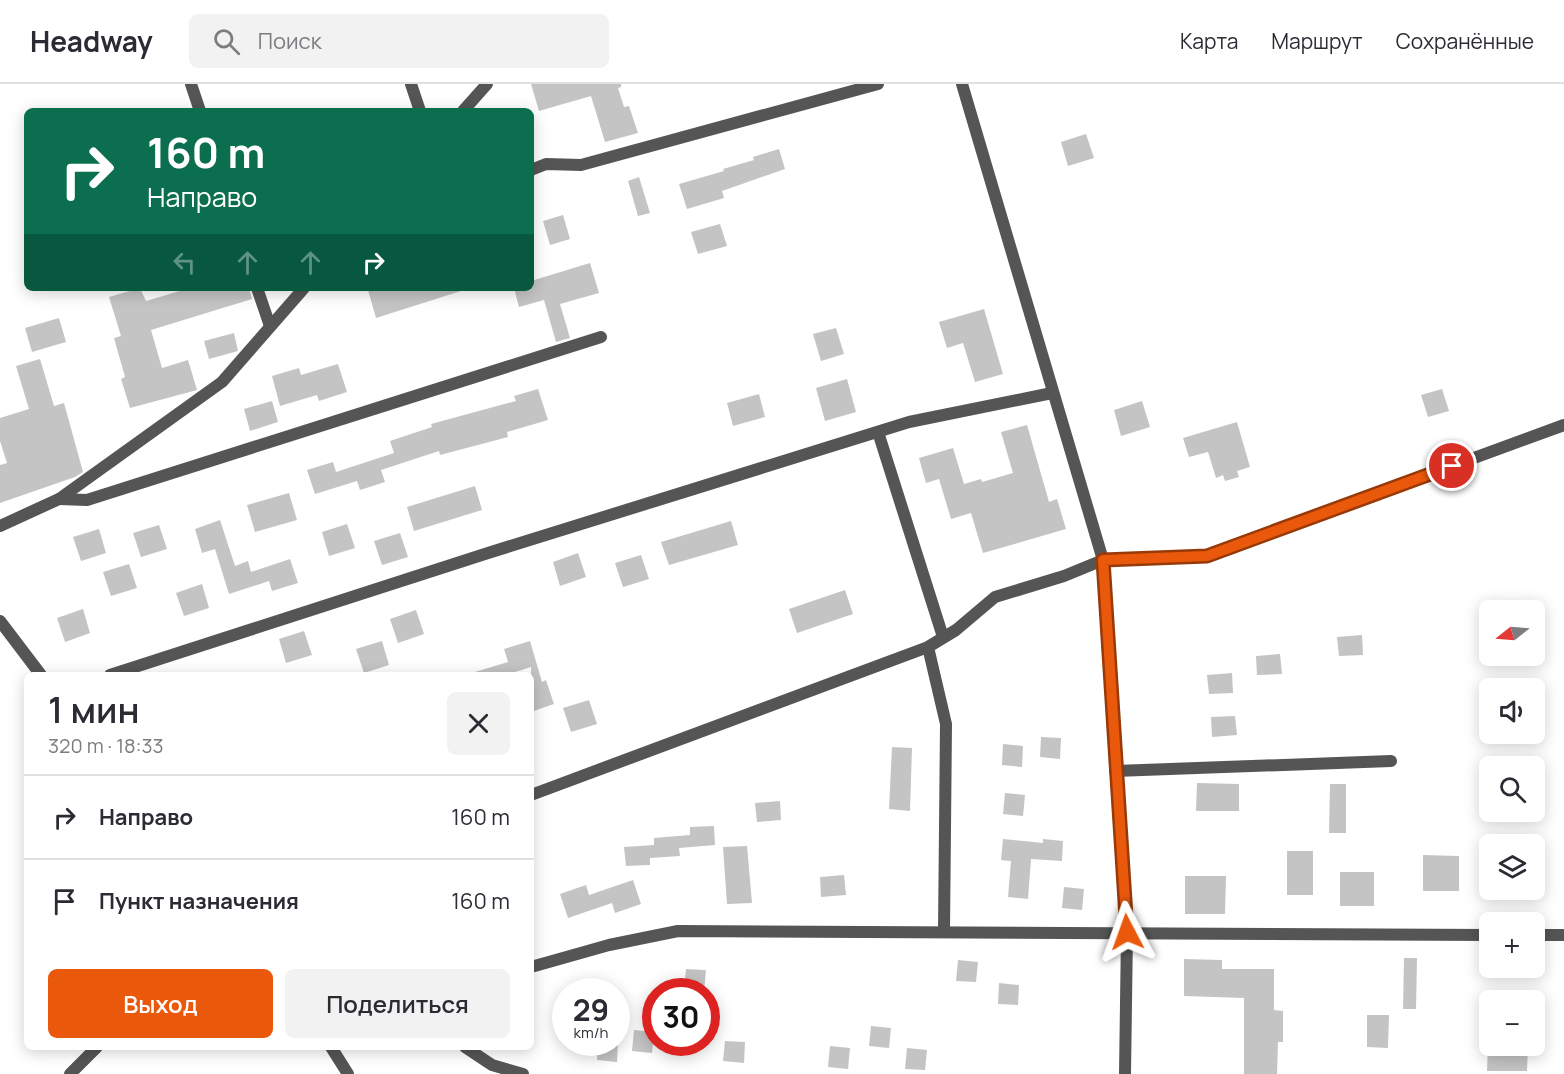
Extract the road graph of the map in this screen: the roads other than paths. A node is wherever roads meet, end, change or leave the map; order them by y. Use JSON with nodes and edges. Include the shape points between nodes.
{"nodes":[{"id":1,"x":191,"y":84,"type":"edge"},
{"id":2,"x":411,"y":84,"type":"edge"},
{"id":3,"x":487,"y":84,"type":"edge"},
{"id":4,"x":878,"y":84,"type":"edge"},
{"id":5,"x":963,"y":84,"type":"edge"},
{"id":6,"x":199,"y":108,"type":"edge"},
{"id":7,"x":419,"y":108,"type":"edge"},
{"id":8,"x":466,"y":108,"type":"edge"},
{"id":9,"x":534,"y":169,"type":"edge"},
{"id":10,"x":258,"y":291,"type":"edge"},
{"id":11,"x":301,"y":291,"type":"edge"},
{"id":12,"x":270,"y":326,"type":"junction"},
{"id":13,"x":602,"y":337,"type":"dead end"},
{"id":14,"x":1052,"y":393,"type":"junction"},
{"id":15,"x":1564,"y":425,"type":"edge"},
{"id":16,"x":878,"y":432,"type":"junction"},
{"id":17,"x":59,"y":499,"type":"junction"},
{"id":18,"x":0,"y":526,"type":"edge"},
{"id":19,"x":1103,"y":560,"type":"junction"},
{"id":20,"x":0,"y":621,"type":"edge"},
{"id":21,"x":943,"y":637,"type":"junction"},
{"id":22,"x":928,"y":647,"type":"junction"},
{"id":23,"x":39,"y":672,"type":"edge"},
{"id":24,"x":119,"y":672,"type":"edge"},
{"id":25,"x":1391,"y":760,"type":"dead end"},
{"id":26,"x":1115,"y":771,"type":"junction"},
{"id":27,"x":534,"y":794,"type":"edge"},
{"id":28,"x":944,"y":931,"type":"junction"},
{"id":29,"x":1127,"y":932,"type":"junction"},
{"id":30,"x":1479,"y":935,"type":"edge"},
{"id":31,"x":1545,"y":935,"type":"edge"},
{"id":32,"x":1564,"y":935,"type":"edge"},
{"id":33,"x":534,"y":966,"type":"edge"},
{"id":34,"x":94,"y":1050,"type":"edge"},
{"id":35,"x":333,"y":1050,"type":"edge"},
{"id":36,"x":470,"y":1050,"type":"edge"},
{"id":37,"x":70,"y":1074,"type":"edge"},
{"id":38,"x":348,"y":1074,"type":"edge"},
{"id":39,"x":523,"y":1074,"type":"edge"},
{"id":40,"x":1125,"y":1074,"type":"edge"}],
"edges":[{"from":1,"to":6,"type":"street"},
{"from":2,"to":7,"type":"street"},
{"from":3,"to":8,"type":"street"},
{"from":4,"to":9,"type":"street","via":[[581,165],[546,164]]},
{"from":5,"to":14,"type":"street"},
{"from":10,"to":12,"type":"street"},
{"from":11,"to":12,"type":"street"},
{"from":12,"to":17,"type":"street","via":[[222,382]]},
{"from":13,"to":17,"type":"street","via":[[87,500]]},
{"from":14,"to":16,"type":"street"},
{"from":14,"to":19,"type":"street"},
{"from":15,"to":19,"type":"street","via":[[1207,556]]},
{"from":16,"to":21,"type":"street"},
{"from":16,"to":24,"type":"street"},
{"from":17,"to":18,"type":"street"},
{"from":19,"to":21,"type":"street","via":[[995,597]]},
{"from":19,"to":26,"type":"street"},
{"from":20,"to":23,"type":"street"},
{"from":21,"to":22,"type":"street"},
{"from":22,"to":27,"type":"street"},
{"from":22,"to":28,"type":"street","via":[[946,724]]},
{"from":25,"to":26,"type":"street"},
{"from":26,"to":29,"type":"street"},
{"from":28,"to":29,"type":"street"},
{"from":28,"to":33,"type":"street","via":[[678,931]]},
{"from":29,"to":30,"type":"street"},
{"from":29,"to":40,"type":"street"},
{"from":31,"to":32,"type":"street"},
{"from":34,"to":37,"type":"street"},
{"from":35,"to":38,"type":"street"},
{"from":36,"to":39,"type":"street","via":[[492,1065]]}]}
